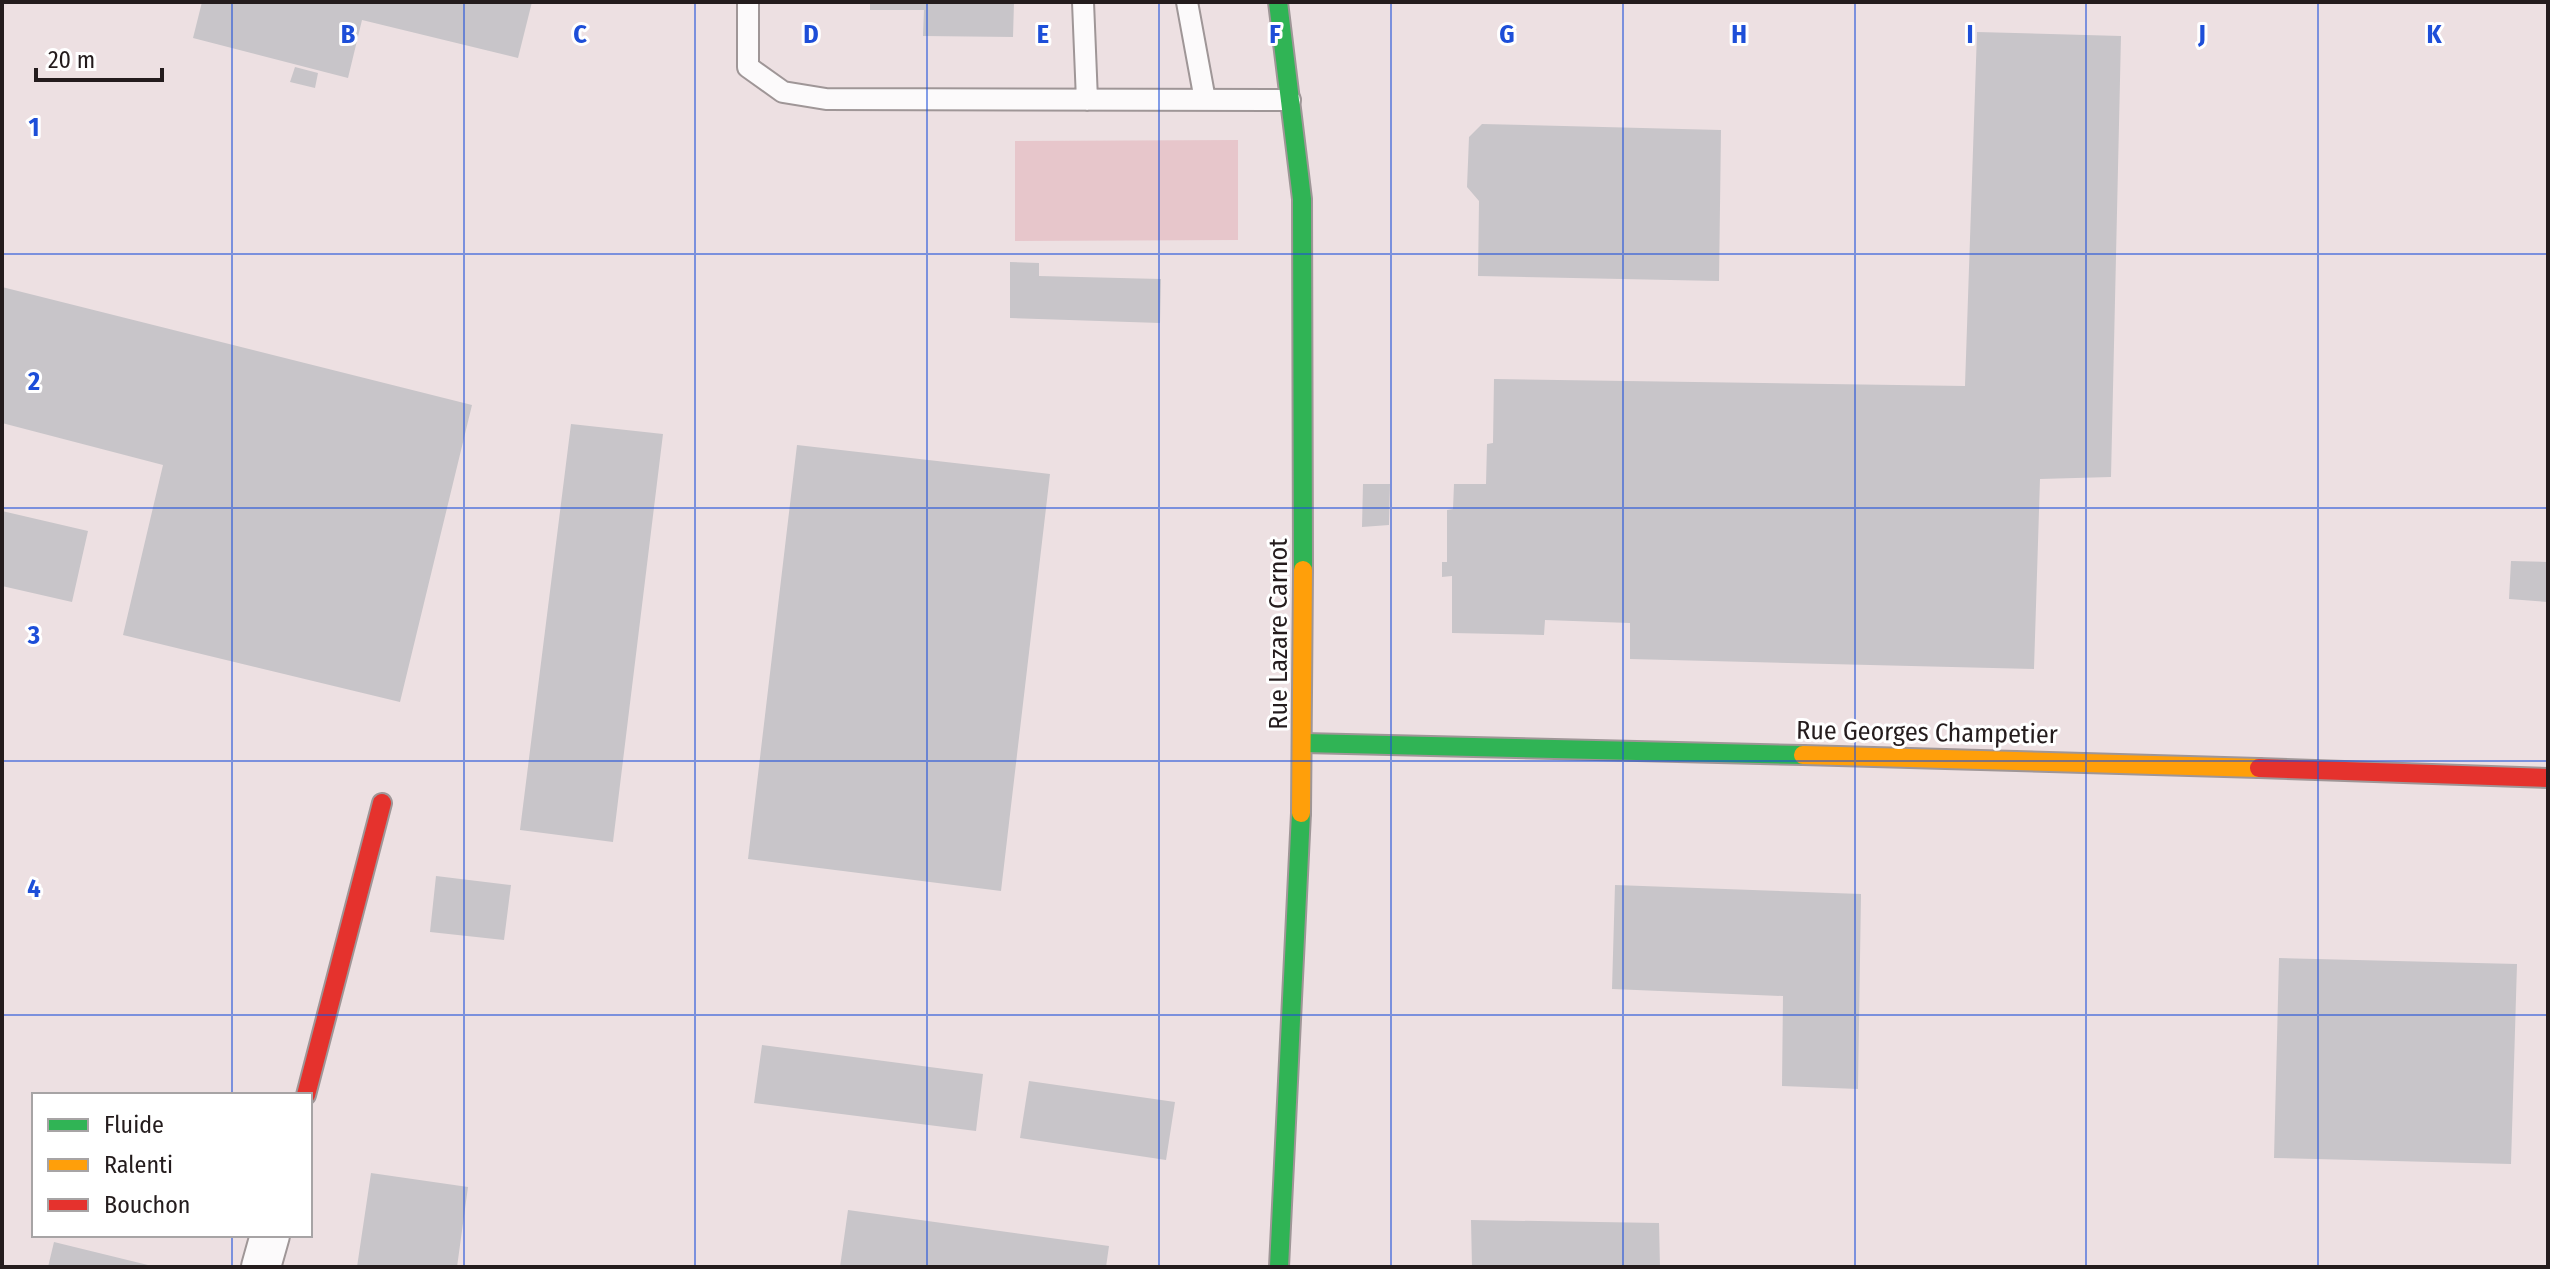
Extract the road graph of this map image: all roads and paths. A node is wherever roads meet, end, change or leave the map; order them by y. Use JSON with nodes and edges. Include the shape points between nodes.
{"nodes":[{"id":1,"x":748,"y":2,"type":"edge"},
{"id":2,"x":1083,"y":2,"type":"edge"},
{"id":3,"x":1187,"y":2,"type":"edge"},
{"id":4,"x":1278,"y":2,"type":"edge"},
{"id":5,"x":1087,"y":100,"type":"junction"},
{"id":6,"x":1205,"y":100,"type":"junction"},
{"id":7,"x":1290,"y":100,"type":"junction"},
{"id":8,"x":1304,"y":743,"type":"junction"},
{"id":9,"x":2548,"y":778,"type":"edge"},
{"id":10,"x":382,"y":803,"type":"dead end"},
{"id":11,"x":307,"y":1093,"type":"edge"},
{"id":12,"x":269,"y":1237,"type":"edge"},
{"id":13,"x":261,"y":1267,"type":"edge"},
{"id":14,"x":1279,"y":1267,"type":"edge"}],
"edges":[{"from":1,"to":5,"type":"lane","via":[[748,67],[783,92],[826,99]]},
{"from":2,"to":5,"type":"lane"},
{"from":3,"to":6,"type":"lane"},
{"from":4,"to":7,"type":"street","name":"Rue Lazare Carnot"},
{"from":5,"to":6,"type":"lane"},
{"from":6,"to":7,"type":"lane"},
{"from":7,"to":8,"type":"street","name":"Rue Lazare Carnot","via":[[1302,199]]},
{"from":8,"to":9,"type":"street","name":"Rue Georges Champetier"},
{"from":8,"to":14,"type":"street","name":"Rue Lazare Carnot"},
{"from":10,"to":11,"type":"street"},
{"from":12,"to":13,"type":"street"}]}
